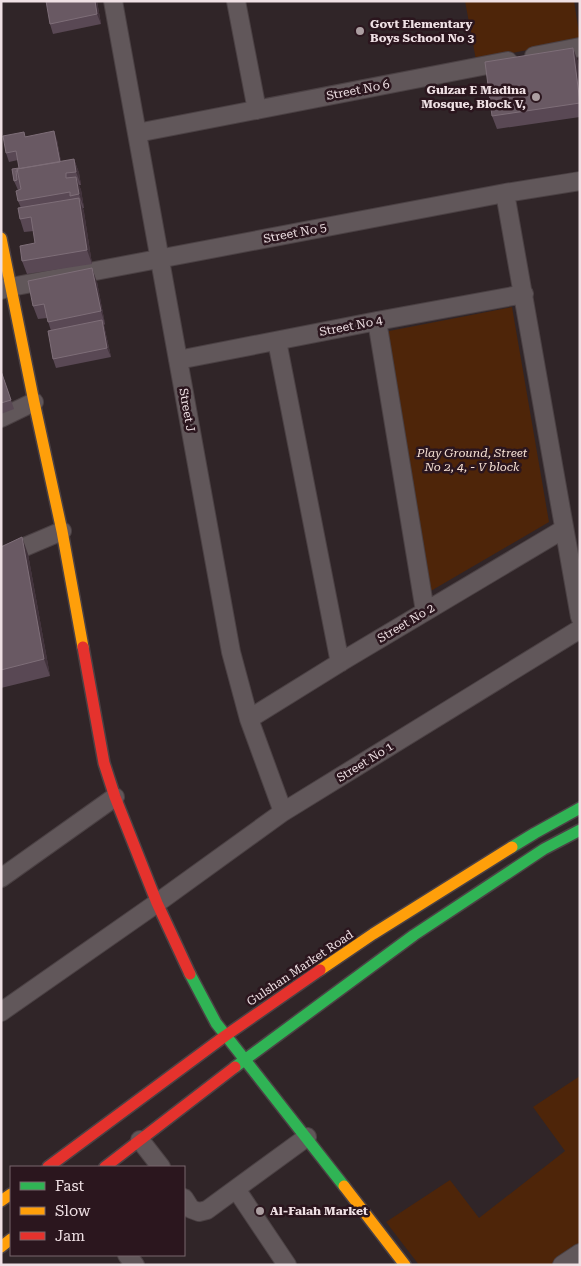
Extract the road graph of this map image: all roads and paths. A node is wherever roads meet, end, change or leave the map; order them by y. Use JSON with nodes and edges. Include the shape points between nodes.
{"nodes":[{"id":1,"x":113,"y":1,"type":"edge"},
{"id":2,"x":236,"y":1,"type":"edge"},
{"id":3,"x":580,"y":46,"type":"edge"},
{"id":4,"x":257,"y":110,"type":"junction"},
{"id":5,"x":137,"y":133,"type":"junction"},
{"id":6,"x":580,"y":181,"type":"edge"},
{"id":7,"x":505,"y":193,"type":"junction"},
{"id":8,"x":1,"y":238,"type":"edge"},
{"id":9,"x":160,"y":258,"type":"junction"},
{"id":10,"x":6,"y":288,"type":"edge"},
{"id":11,"x":524,"y":294,"type":"junction"},
{"id":12,"x":377,"y":321,"type":"junction"},
{"id":13,"x":277,"y":341,"type":"junction"},
{"id":14,"x":178,"y":360,"type":"junction"},
{"id":15,"x":34,"y":402,"type":"junction"},
{"id":16,"x":1,"y":418,"type":"edge"},
{"id":17,"x":564,"y":529,"type":"junction"},
{"id":18,"x":62,"y":531,"type":"junction"},
{"id":19,"x":1,"y":557,"type":"edge"},
{"id":20,"x":425,"y":611,"type":"junction"},
{"id":21,"x":580,"y":617,"type":"edge"},
{"id":22,"x":580,"y":629,"type":"edge"},
{"id":23,"x":340,"y":662,"type":"junction"},
{"id":24,"x":249,"y":719,"type":"junction"},
{"id":25,"x":115,"y":797,"type":"junction"},
{"id":26,"x":580,"y":808,"type":"edge"},
{"id":27,"x":283,"y":812,"type":"junction"},
{"id":28,"x":580,"y":830,"type":"edge"},
{"id":29,"x":1,"y":878,"type":"edge"},
{"id":30,"x":156,"y":903,"type":"junction"},
{"id":31,"x":1,"y":1012,"type":"edge"},
{"id":32,"x":225,"y":1036,"type":"junction"},
{"id":33,"x":245,"y":1060,"type":"junction"},
{"id":34,"x":307,"y":1137,"type":"junction"},
{"id":35,"x":140,"y":1140,"type":"junction"},
{"id":36,"x":49,"y":1166,"type":"edge"},
{"id":37,"x":106,"y":1166,"type":"edge"},
{"id":38,"x":160,"y":1166,"type":"edge"},
{"id":39,"x":236,"y":1189,"type":"junction"},
{"id":40,"x":185,"y":1199,"type":"edge"},
{"id":41,"x":580,"y":1252,"type":"edge"},
{"id":42,"x":287,"y":1265,"type":"edge"},
{"id":43,"x":405,"y":1265,"type":"edge"},
{"id":44,"x":562,"y":1265,"type":"edge"}],
"edges":[{"from":1,"to":5,"type":"street","name":"Street J"},
{"from":2,"to":4,"type":"street"},
{"from":3,"to":4,"type":"street","name":"Street No 6"},
{"from":4,"to":5,"type":"street","name":"Street No 6"},
{"from":5,"to":9,"type":"street","name":"Street J"},
{"from":6,"to":7,"type":"street","name":"Street No 5"},
{"from":7,"to":9,"type":"street","name":"Street No 5"},
{"from":7,"to":11,"type":"street"},
{"from":8,"to":10,"type":"main road"},
{"from":9,"to":10,"type":"street","name":"Street No 5"},
{"from":9,"to":14,"type":"street","name":"Street J"},
{"from":10,"to":15,"type":"main road"},
{"from":11,"to":12,"type":"street","name":"Street No 4"},
{"from":11,"to":17,"type":"street"},
{"from":12,"to":13,"type":"street","name":"Street No 4"},
{"from":12,"to":20,"type":"street"},
{"from":13,"to":14,"type":"street","name":"Street No 4"},
{"from":13,"to":23,"type":"street"},
{"from":14,"to":24,"type":"street","name":"Street J","via":[[231,652]]},
{"from":15,"to":16,"type":"street"},
{"from":15,"to":18,"type":"main road"},
{"from":17,"to":20,"type":"street","name":"Street No 2"},
{"from":17,"to":21,"type":"street"},
{"from":18,"to":19,"type":"street"},
{"from":18,"to":25,"type":"main road","via":[[104,763]]},
{"from":20,"to":23,"type":"street","name":"Street No 2"},
{"from":22,"to":27,"type":"street","name":"Street No 1"},
{"from":23,"to":24,"type":"street","name":"Street No 2"},
{"from":24,"to":27,"type":"street","name":"Street J"},
{"from":25,"to":29,"type":"street"},
{"from":25,"to":30,"type":"main road"},
{"from":26,"to":32,"type":"main road","name":"Gulshan Market Road","via":[[374,934]]},
{"from":27,"to":30,"type":"street","name":"Street No 1"},
{"from":28,"to":33,"type":"main road","via":[[544,849],[414,935]]},
{"from":30,"to":31,"type":"street","name":"Street No 1"},
{"from":30,"to":32,"type":"main road","via":[[195,985]]},
{"from":32,"to":33,"type":"main road"},
{"from":32,"to":36,"type":"main road","name":"Gulshan Market Road"},
{"from":33,"to":34,"type":"main road"},
{"from":33,"to":35,"type":"main road"},
{"from":34,"to":39,"type":"street"},
{"from":34,"to":43,"type":"main road"},
{"from":35,"to":37,"type":"main road"},
{"from":35,"to":38,"type":"street"},
{"from":39,"to":40,"type":"street","via":[[207,1210],[199,1212]]},
{"from":39,"to":42,"type":"street"},
{"from":41,"to":44,"type":"street"}]}
